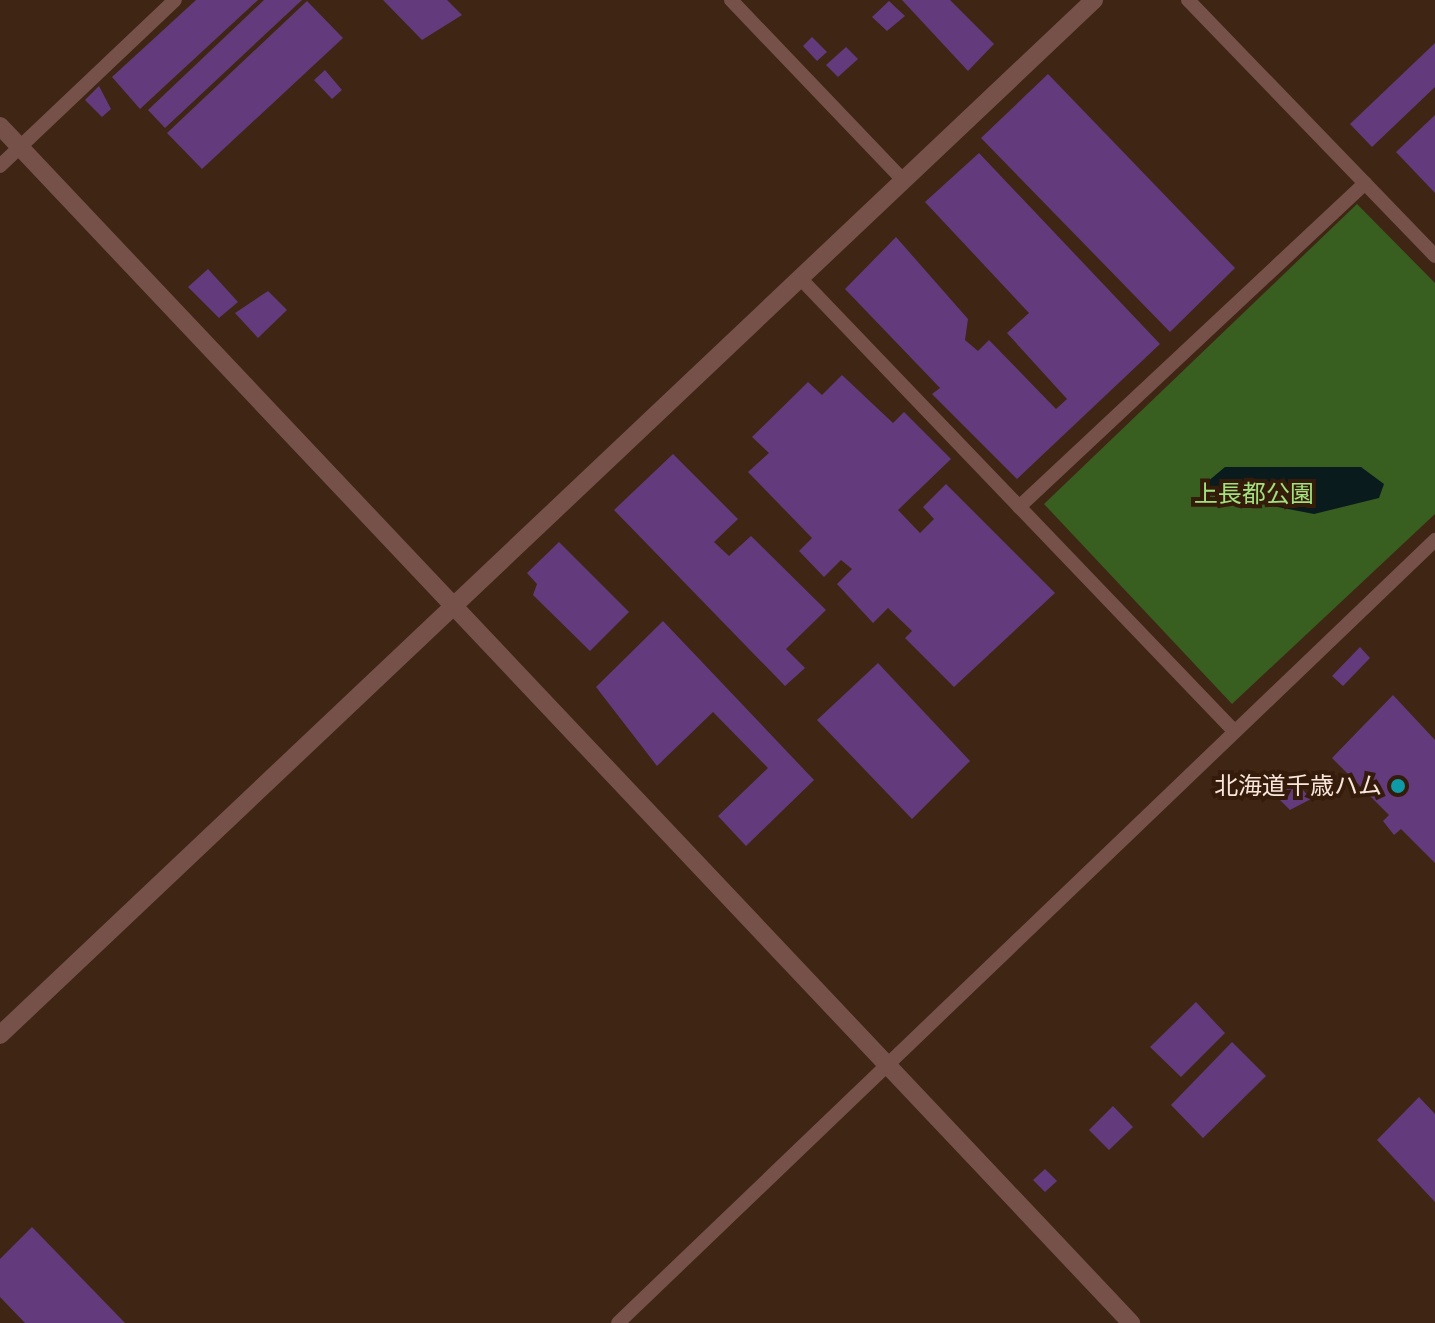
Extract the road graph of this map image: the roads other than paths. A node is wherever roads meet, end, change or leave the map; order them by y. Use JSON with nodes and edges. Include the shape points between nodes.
{"nodes":[{"id":1,"x":175,"y":0,"type":"edge"},
{"id":2,"x":731,"y":0,"type":"edge"},
{"id":3,"x":1094,"y":0,"type":"edge"},
{"id":4,"x":1188,"y":0,"type":"edge"},
{"id":5,"x":0,"y":126,"type":"edge"},
{"id":6,"x":20,"y":147,"type":"junction"},
{"id":7,"x":0,"y":166,"type":"edge"},
{"id":8,"x":903,"y":180,"type":"junction"},
{"id":9,"x":1365,"y":183,"type":"junction"},
{"id":10,"x":1435,"y":256,"type":"edge"},
{"id":11,"x":799,"y":277,"type":"junction"},
{"id":12,"x":1019,"y":507,"type":"junction"},
{"id":13,"x":1435,"y":540,"type":"edge"},
{"id":14,"x":453,"y":601,"type":"junction"},
{"id":15,"x":1234,"y":731,"type":"junction"},
{"id":16,"x":0,"y":1035,"type":"edge"},
{"id":17,"x":887,"y":1067,"type":"junction"},
{"id":18,"x":618,"y":1323,"type":"edge"},
{"id":19,"x":1131,"y":1323,"type":"edge"}],
"edges":[{"from":1,"to":6,"type":"street"},
{"from":2,"to":8,"type":"street"},
{"from":3,"to":8,"type":"street"},
{"from":4,"to":9,"type":"street"},
{"from":5,"to":6,"type":"street"},
{"from":6,"to":7,"type":"street"},
{"from":6,"to":14,"type":"street"},
{"from":8,"to":11,"type":"street"},
{"from":9,"to":10,"type":"street"},
{"from":9,"to":12,"type":"street"},
{"from":11,"to":12,"type":"street"},
{"from":11,"to":14,"type":"street"},
{"from":12,"to":15,"type":"street"},
{"from":13,"to":15,"type":"street"},
{"from":14,"to":16,"type":"street"},
{"from":14,"to":17,"type":"street"},
{"from":15,"to":17,"type":"street"},
{"from":17,"to":18,"type":"street"},
{"from":17,"to":19,"type":"street"}]}
